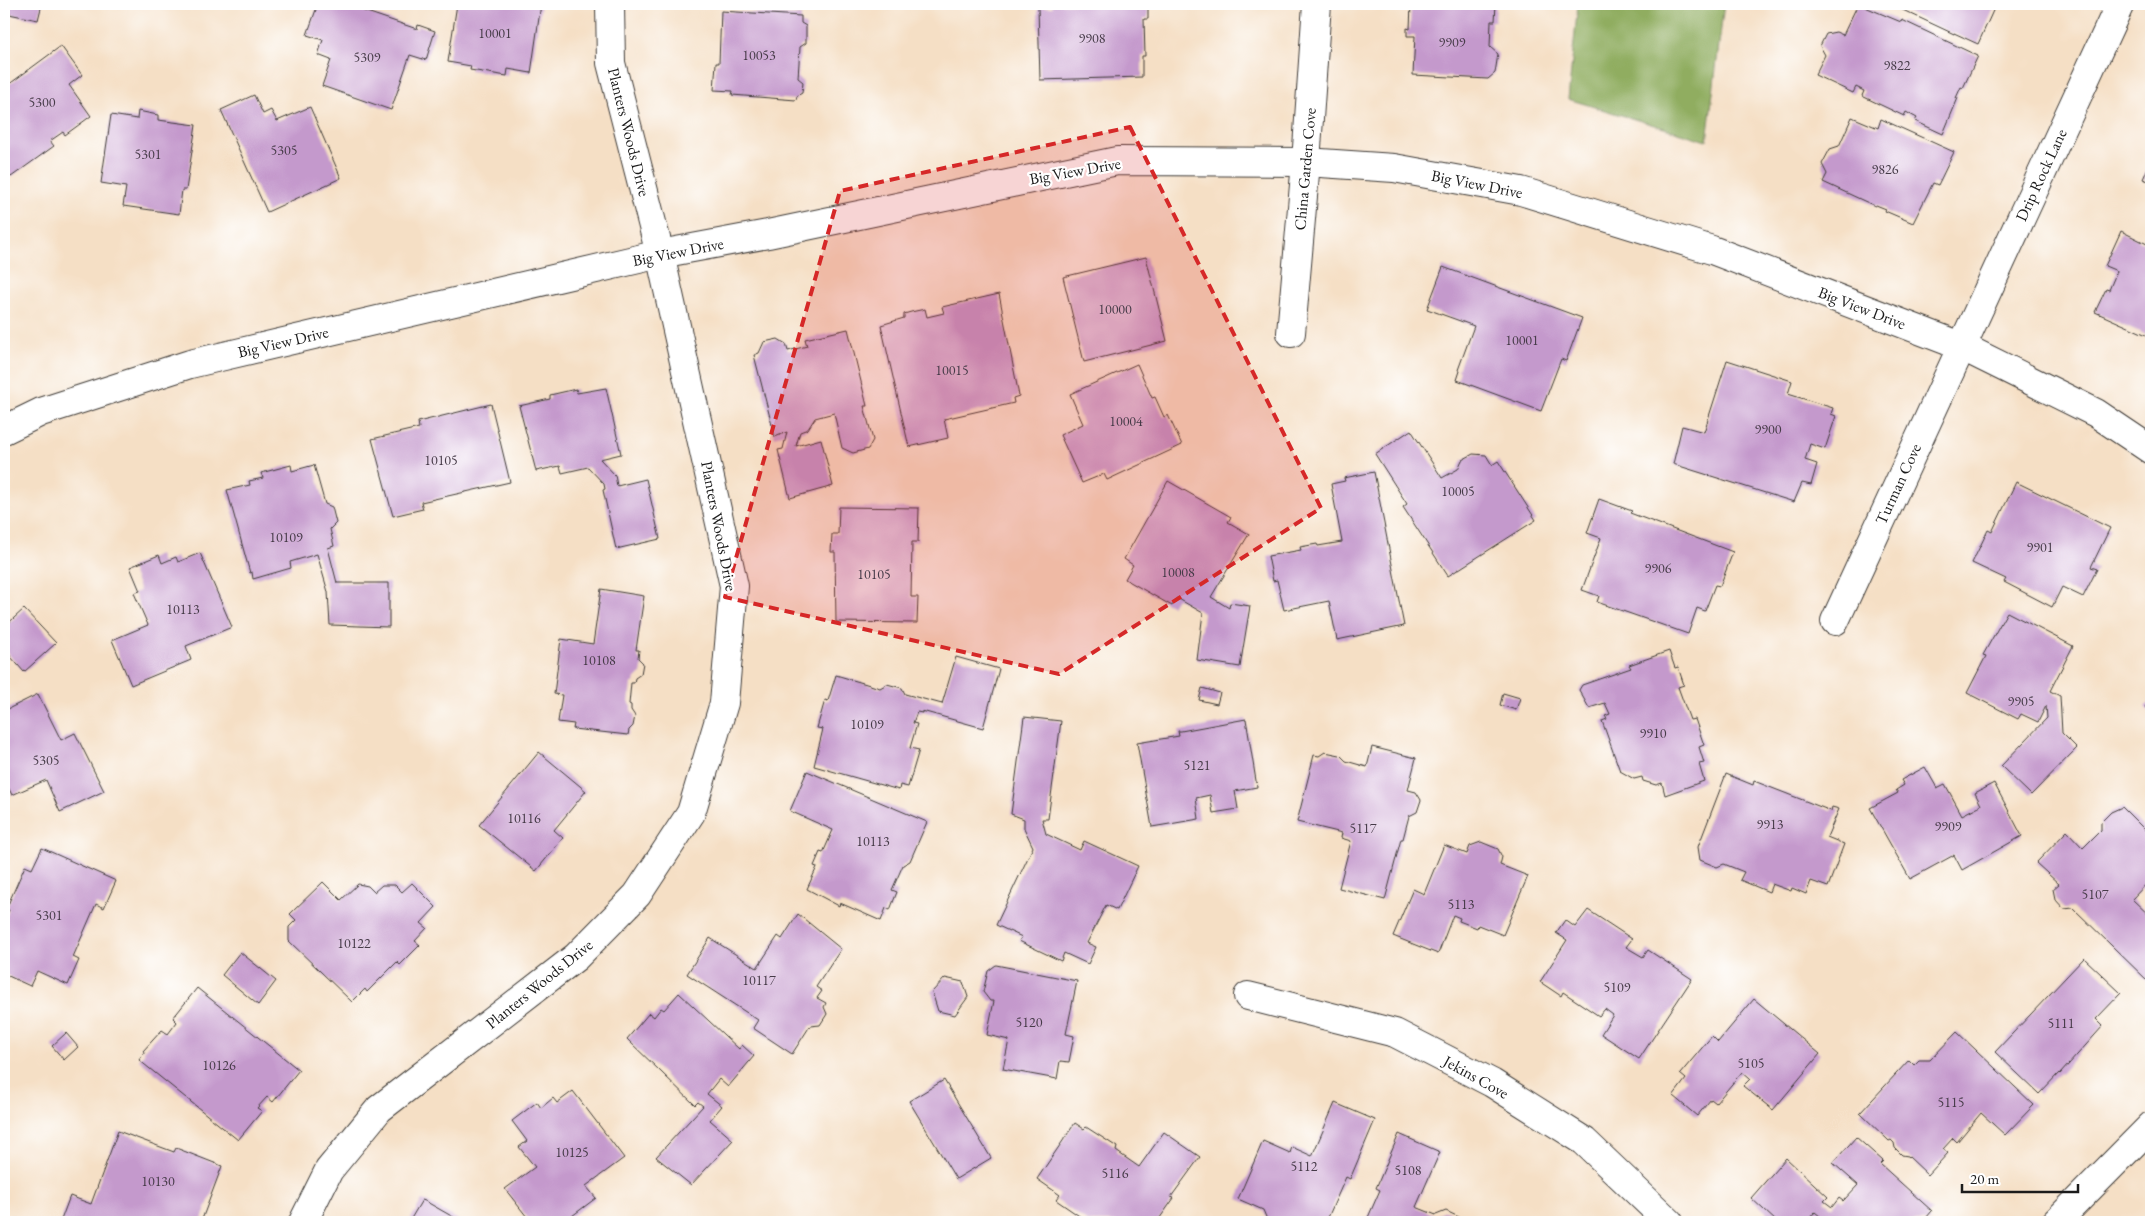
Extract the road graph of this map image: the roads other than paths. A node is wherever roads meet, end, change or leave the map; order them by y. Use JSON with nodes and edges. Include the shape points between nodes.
{"nodes":[{"id":1,"x":610,"y":4,"type":"edge"},
{"id":2,"x":1316,"y":4,"type":"edge"},
{"id":3,"x":2120,"y":4,"type":"edge"},
{"id":4,"x":1306,"y":162,"type":"junction"},
{"id":5,"x":660,"y":254,"type":"junction"},
{"id":6,"x":1291,"y":333,"type":"dead end"},
{"id":7,"x":1961,"y":346,"type":"junction"},
{"id":8,"x":4,"y":430,"type":"edge"},
{"id":9,"x":2151,"y":450,"type":"edge"},
{"id":10,"x":1835,"y":621,"type":"dead end"},
{"id":11,"x":1248,"y":996,"type":"dead end"},
{"id":12,"x":2151,"y":1126,"type":"edge"},
{"id":13,"x":304,"y":1222,"type":"edge"},
{"id":14,"x":1669,"y":1222,"type":"edge"},
{"id":15,"x":2056,"y":1222,"type":"edge"}],
"edges":[{"from":1,"to":5,"type":"street","name":"Planters Woods Drive","via":[[611,63]]},
{"from":2,"to":4,"type":"street","name":"China Garden Cove"},
{"from":3,"to":7,"type":"street","name":"Drip Rock Lane"},
{"from":4,"to":5,"type":"street","name":"Big View Drive","via":[[1117,161]]},
{"from":4,"to":6,"type":"street","name":"China Garden Cove"},
{"from":4,"to":7,"type":"street","name":"Big View Drive","via":[[1394,168],[1521,191],[1712,250]]},
{"from":5,"to":8,"type":"street","name":"Big View Drive","via":[[190,364],[41,412]]},
{"from":5,"to":13,"type":"street","name":"Planters Woods Drive","via":[[734,586],[724,703],[691,813],[638,895],[576,957],[379,1109],[329,1170]]},
{"from":7,"to":9,"type":"street","name":"Big View Drive","via":[[2096,413]]},
{"from":7,"to":10,"type":"street","name":"Turman Cove"},
{"from":11,"to":14,"type":"street","name":"Jekins Cove","via":[[1395,1033],[1492,1083],[1584,1142]]},
{"from":12,"to":15,"type":"street"}]}
